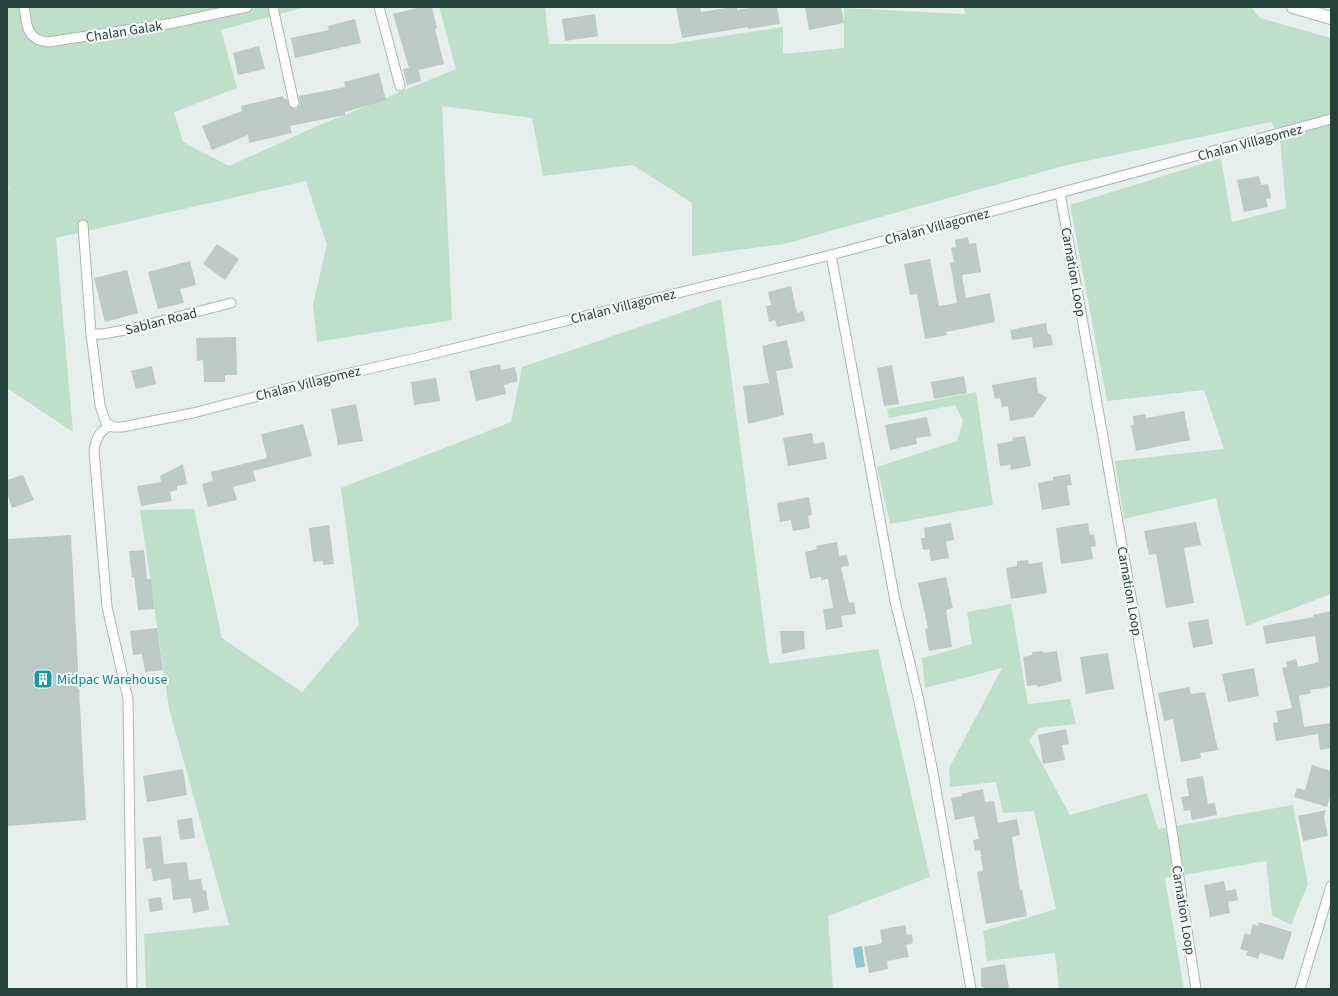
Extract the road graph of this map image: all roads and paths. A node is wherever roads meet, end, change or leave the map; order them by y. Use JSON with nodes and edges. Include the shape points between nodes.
{"nodes":[{"id":1,"x":24,"y":7,"type":"edge"},
{"id":2,"x":247,"y":7,"type":"edge"},
{"id":3,"x":273,"y":7,"type":"edge"},
{"id":4,"x":379,"y":7,"type":"edge"},
{"id":5,"x":1293,"y":7,"type":"edge"},
{"id":6,"x":1331,"y":18,"type":"edge"},
{"id":7,"x":400,"y":86,"type":"dead end"},
{"id":8,"x":294,"y":103,"type":"dead end"},
{"id":9,"x":1331,"y":119,"type":"edge"},
{"id":10,"x":1060,"y":193,"type":"junction"},
{"id":11,"x":83,"y":225,"type":"dead end"},
{"id":12,"x":831,"y":255,"type":"junction"},
{"id":13,"x":231,"y":303,"type":"dead end"},
{"id":14,"x":91,"y":334,"type":"junction"},
{"id":15,"x":110,"y":426,"type":"junction"},
{"id":16,"x":1331,"y":886,"type":"edge"},
{"id":17,"x":132,"y":989,"type":"edge"},
{"id":18,"x":971,"y":989,"type":"edge"},
{"id":19,"x":1196,"y":989,"type":"edge"},
{"id":20,"x":1300,"y":989,"type":"edge"}],
"edges":[{"from":1,"to":2,"type":"street","name":"Chalan Galak","via":[[32,36],[35,40],[48,42],[165,25]]},
{"from":3,"to":8,"type":"street"},
{"from":4,"to":7,"type":"street"},
{"from":5,"to":6,"type":"main road"},
{"from":9,"to":10,"type":"street","name":"Chalan Villagomez"},
{"from":10,"to":12,"type":"street","name":"Chalan Villagomez"},
{"from":10,"to":19,"type":"street","name":"Carnation Loop","via":[[1170,818]]},
{"from":11,"to":14,"type":"street"},
{"from":12,"to":15,"type":"street","name":"Chalan Villagomez","via":[[412,359],[321,379],[193,413],[122,427]]},
{"from":12,"to":18,"type":"street","via":[[895,601],[936,785]]},
{"from":13,"to":14,"type":"street","name":"Sablan Road","via":[[130,329]]},
{"from":14,"to":15,"type":"street","via":[[100,405],[104,419]]},
{"from":15,"to":17,"type":"street","via":[[100,434],[94,450],[107,606],[128,698]]},
{"from":16,"to":20,"type":"street"}]}
